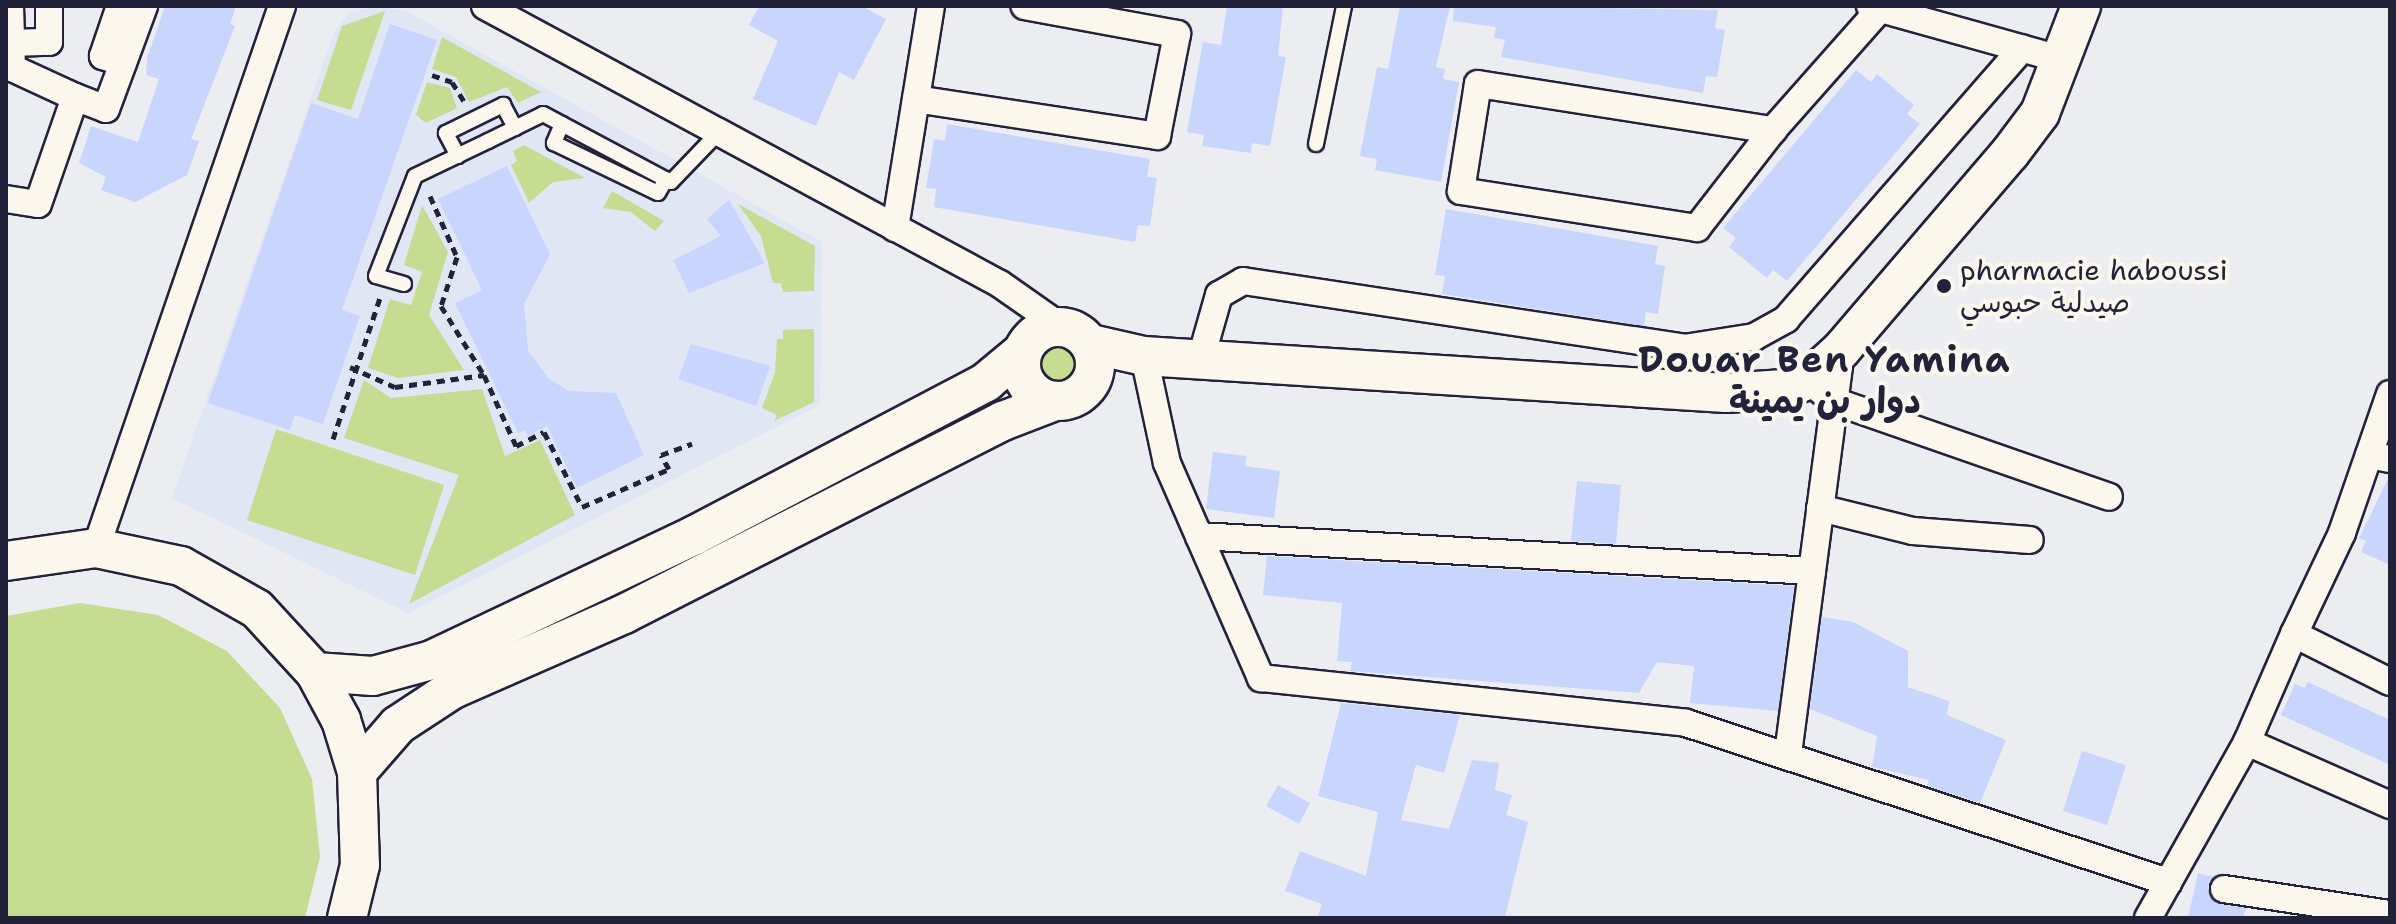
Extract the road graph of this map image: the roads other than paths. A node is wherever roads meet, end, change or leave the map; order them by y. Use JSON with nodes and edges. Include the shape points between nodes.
{"nodes":[{"id":1,"x":10,"y":6,"type":"edge"},
{"id":2,"x":49,"y":6,"type":"edge"},
{"id":3,"x":120,"y":6,"type":"edge"},
{"id":4,"x":144,"y":6,"type":"edge"},
{"id":5,"x":282,"y":6,"type":"edge"},
{"id":6,"x":485,"y":6,"type":"edge"},
{"id":7,"x":931,"y":6,"type":"edge"},
{"id":8,"x":1025,"y":6,"type":"edge"},
{"id":9,"x":1344,"y":6,"type":"edge"},
{"id":10,"x":2081,"y":6,"type":"edge"},
{"id":11,"x":1875,"y":7,"type":"edge"},
{"id":12,"x":11,"y":43,"type":"junction"},
{"id":13,"x":2022,"y":48,"type":"junction"},
{"id":14,"x":2063,"y":60,"type":"junction"},
{"id":15,"x":123,"y":63,"type":"junction"},
{"id":16,"x":75,"y":97,"type":"junction"},
{"id":17,"x":916,"y":99,"type":"junction"},
{"id":18,"x":515,"y":128,"type":"junction"},
{"id":19,"x":1773,"y":130,"type":"junction"},
{"id":20,"x":717,"y":134,"type":"junction"},
{"id":21,"x":1316,"y":144,"type":"dead end"},
{"id":22,"x":458,"y":156,"type":"junction"},
{"id":23,"x":6,"y":199,"type":"edge"},
{"id":24,"x":895,"y":228,"type":"junction"},
{"id":25,"x":404,"y":284,"type":"dead end"},
{"id":26,"x":1081,"y":350,"type":"junction"},
{"id":27,"x":1022,"y":352,"type":"junction"},
{"id":28,"x":1144,"y":356,"type":"junction"},
{"id":29,"x":1201,"y":358,"type":"junction"},
{"id":30,"x":1821,"y":391,"type":"junction"},
{"id":31,"x":2390,"y":394,"type":"edge"},
{"id":32,"x":1055,"y":401,"type":"junction"},
{"id":33,"x":2380,"y":457,"type":"edge"},
{"id":34,"x":2109,"y":497,"type":"dead end"},
{"id":35,"x":1820,"y":508,"type":"junction"},
{"id":36,"x":1199,"y":536,"type":"junction"},
{"id":37,"x":2030,"y":540,"type":"dead end"},
{"id":38,"x":96,"y":548,"type":"junction"},
{"id":39,"x":6,"y":561,"type":"edge"},
{"id":40,"x":1812,"y":571,"type":"junction"},
{"id":41,"x":2294,"y":634,"type":"junction"},
{"id":42,"x":315,"y":672,"type":"junction"},
{"id":43,"x":2390,"y":682,"type":"edge"},
{"id":44,"x":2247,"y":742,"type":"junction"},
{"id":45,"x":1788,"y":754,"type":"junction"},
{"id":46,"x":357,"y":772,"type":"junction"},
{"id":47,"x":2390,"y":805,"type":"edge"},
{"id":48,"x":2168,"y":882,"type":"junction"},
{"id":49,"x":2224,"y":889,"type":"dead end"},
{"id":50,"x":2390,"y":914,"type":"edge"},
{"id":51,"x":347,"y":918,"type":"edge"},
{"id":52,"x":2148,"y":918,"type":"edge"}],
"edges":[{"from":1,"to":12,"type":"street"},
{"from":2,"to":12,"type":"street","via":[[49,42]]},
{"from":3,"to":15,"type":"street","via":[[103,56]]},
{"from":4,"to":15,"type":"street"},
{"from":5,"to":38,"type":"street"},
{"from":6,"to":20,"type":"street"},
{"from":7,"to":17,"type":"street"},
{"from":8,"to":17,"type":"street","via":[[1177,34],[1157,136]]},
{"from":9,"to":21,"type":"lane"},
{"from":10,"to":14,"type":"main road"},
{"from":11,"to":13,"type":"street"},
{"from":11,"to":19,"type":"street"},
{"from":12,"to":16,"type":"street","via":[[12,68]]},
{"from":13,"to":14,"type":"street"},
{"from":13,"to":29,"type":"street","via":[[1786,319],[1754,337],[1684,348],[1243,281],[1219,295]]},
{"from":14,"to":30,"type":"main road","via":[[2040,113],[1841,350]]},
{"from":15,"to":16,"type":"street","via":[[106,109]]},
{"from":16,"to":23,"type":"street","via":[[38,204]]},
{"from":17,"to":24,"type":"street"},
{"from":18,"to":20,"type":"lane","via":[[543,114],[666,179],[685,172]]},
{"from":18,"to":22,"type":"lane"},
{"from":18,"to":22,"type":"lane","via":[[503,105],[446,133]]},
{"from":19,"to":19,"type":"street","via":[[1478,84],[1461,191],[1697,228]]},
{"from":20,"to":24,"type":"street"},
{"from":22,"to":25,"type":"lane","via":[[420,174],[376,276]]},
{"from":24,"to":26,"type":"street","via":[[1016,294]]},
{"from":26,"to":27,"type":"main road","via":[[1037,333]]},
{"from":26,"to":28,"type":"main road"},
{"from":26,"to":32,"type":"main road","via":[[1077,397]]},
{"from":27,"to":32,"type":"main road","via":[[1027,385]]},
{"from":27,"to":42,"type":"main road","via":[[986,382],[695,535],[432,660],[373,676]]},
{"from":28,"to":29,"type":"main road"},
{"from":28,"to":36,"type":"street","via":[[1167,463]]},
{"from":29,"to":30,"type":"main road","via":[[1726,393]]},
{"from":30,"to":34,"type":"street"},
{"from":30,"to":35,"type":"street"},
{"from":31,"to":33,"type":"street"},
{"from":32,"to":46,"type":"main road","via":[[1003,421],[624,614],[451,690],[398,725]]},
{"from":33,"to":41,"type":"street"},
{"from":35,"to":37,"type":"street","via":[[1913,531]]},
{"from":35,"to":40,"type":"street"},
{"from":36,"to":40,"type":"street"},
{"from":36,"to":45,"type":"street","via":[[1261,678],[1656,719]]},
{"from":38,"to":39,"type":"main road"},
{"from":38,"to":42,"type":"main road","via":[[181,566],[244,601]]},
{"from":40,"to":45,"type":"street"},
{"from":41,"to":43,"type":"street"},
{"from":41,"to":44,"type":"street"},
{"from":42,"to":46,"type":"main road","via":[[341,720]]},
{"from":44,"to":47,"type":"street"},
{"from":44,"to":48,"type":"street"},
{"from":45,"to":48,"type":"street"},
{"from":46,"to":51,"type":"main road","via":[[360,865]]},
{"from":48,"to":52,"type":"street"},
{"from":49,"to":50,"type":"street"}]}
